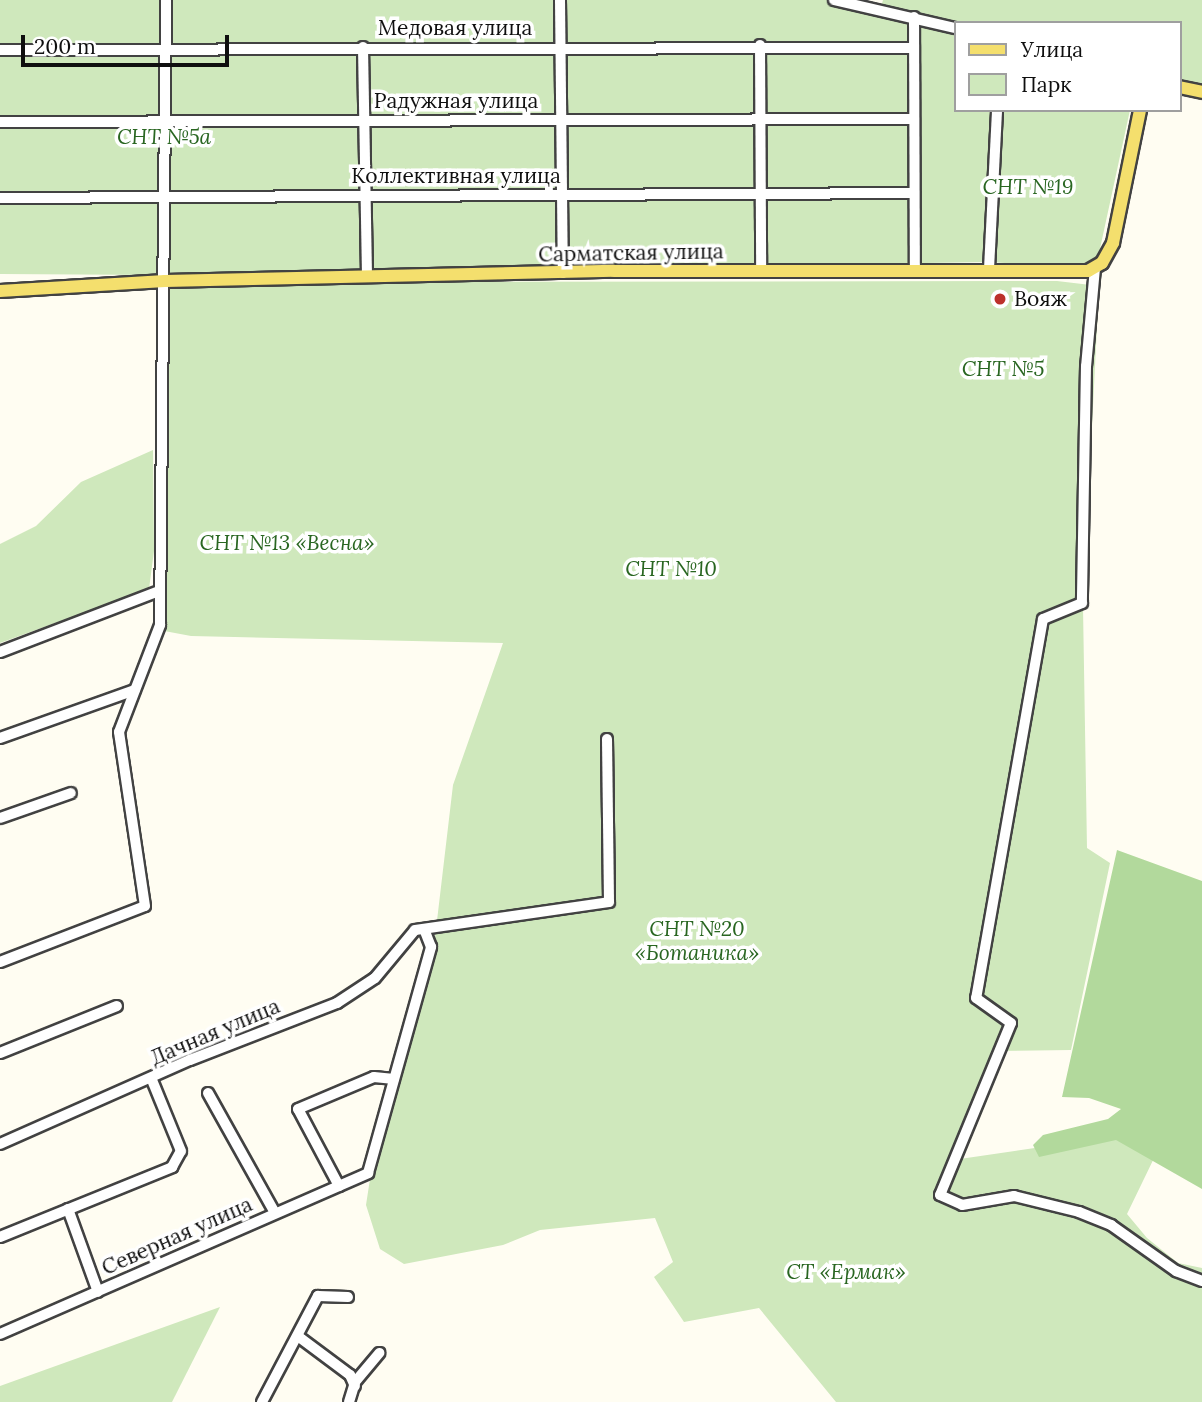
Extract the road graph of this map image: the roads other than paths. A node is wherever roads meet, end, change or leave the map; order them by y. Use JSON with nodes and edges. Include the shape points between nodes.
{"nodes":[{"id":1,"x":166,"y":0,"type":"edge"},
{"id":2,"x":560,"y":0,"type":"edge"},
{"id":3,"x":834,"y":0,"type":"edge"},
{"id":4,"x":879,"y":4,"type":"edge"},
{"id":5,"x":914,"y":17,"type":"junction"},
{"id":6,"x":954,"y":28,"type":"edge"},
{"id":7,"x":760,"y":45,"type":"junction"},
{"id":8,"x":560,"y":46,"type":"junction"},
{"id":9,"x":363,"y":47,"type":"junction"},
{"id":10,"x":911,"y":48,"type":"junction"},
{"id":11,"x":166,"y":49,"type":"junction"},
{"id":12,"x":0,"y":50,"type":"edge"},
{"id":13,"x":1181,"y":87,"type":"edge"},
{"id":14,"x":1202,"y":92,"type":"edge"},
{"id":15,"x":997,"y":112,"type":"edge"},
{"id":16,"x":1140,"y":112,"type":"edge"},
{"id":17,"x":913,"y":119,"type":"junction"},
{"id":18,"x":561,"y":120,"type":"junction"},
{"id":19,"x":760,"y":120,"type":"junction"},
{"id":20,"x":166,"y":121,"type":"junction"},
{"id":21,"x":365,"y":121,"type":"junction"},
{"id":22,"x":0,"y":122,"type":"edge"},
{"id":23,"x":912,"y":193,"type":"junction"},
{"id":24,"x":760,"y":194,"type":"junction"},
{"id":25,"x":562,"y":195,"type":"junction"},
{"id":26,"x":366,"y":196,"type":"junction"},
{"id":27,"x":165,"y":197,"type":"junction"},
{"id":28,"x":0,"y":198,"type":"edge"},
{"id":29,"x":1095,"y":268,"type":"junction"},
{"id":30,"x":989,"y":269,"type":"junction"},
{"id":31,"x":915,"y":270,"type":"junction"},
{"id":32,"x":761,"y":271,"type":"junction"},
{"id":33,"x":563,"y":272,"type":"junction"},
{"id":34,"x":367,"y":277,"type":"junction"},
{"id":35,"x":165,"y":281,"type":"junction"},
{"id":36,"x":0,"y":291,"type":"edge"},
{"id":37,"x":159,"y":591,"type":"junction"},
{"id":38,"x":0,"y":652,"type":"edge"},
{"id":39,"x":135,"y":690,"type":"junction"},
{"id":40,"x":0,"y":738,"type":"edge"},
{"id":41,"x":607,"y":739,"type":"dead end"},
{"id":42,"x":71,"y":793,"type":"dead end"},
{"id":43,"x":0,"y":818,"type":"edge"},
{"id":44,"x":425,"y":931,"type":"junction"},
{"id":45,"x":0,"y":962,"type":"edge"},
{"id":46,"x":117,"y":1006,"type":"dead end"},
{"id":47,"x":0,"y":1053,"type":"edge"},
{"id":48,"x":394,"y":1079,"type":"junction"},
{"id":49,"x":152,"y":1080,"type":"junction"},
{"id":50,"x":208,"y":1093,"type":"dead end"},
{"id":51,"x":0,"y":1144,"type":"edge"},
{"id":52,"x":339,"y":1186,"type":"junction"},
{"id":53,"x":68,"y":1209,"type":"junction"},
{"id":54,"x":275,"y":1213,"type":"junction"},
{"id":55,"x":0,"y":1237,"type":"edge"},
{"id":56,"x":1202,"y":1281,"type":"edge"},
{"id":57,"x":98,"y":1292,"type":"junction"},
{"id":58,"x":348,"y":1297,"type":"dead end"},
{"id":59,"x":0,"y":1334,"type":"edge"},
{"id":60,"x":299,"y":1337,"type":"junction"},
{"id":61,"x":379,"y":1353,"type":"dead end"},
{"id":62,"x":355,"y":1386,"type":"junction"},
{"id":63,"x":262,"y":1402,"type":"edge"},
{"id":64,"x":349,"y":1402,"type":"edge"}],
"edges":[{"from":1,"to":11,"type":"street"},
{"from":2,"to":8,"type":"street"},
{"from":3,"to":4,"type":"street"},
{"from":4,"to":5,"type":"street"},
{"from":5,"to":6,"type":"street"},
{"from":5,"to":10,"type":"street"},
{"from":7,"to":8,"type":"street","name":"Медовая улица"},
{"from":7,"to":10,"type":"street","name":"Медовая улица"},
{"from":7,"to":19,"type":"street"},
{"from":8,"to":9,"type":"street","name":"Медовая улица"},
{"from":8,"to":18,"type":"street"},
{"from":9,"to":11,"type":"street","name":"Медовая улица"},
{"from":9,"to":21,"type":"street"},
{"from":10,"to":17,"type":"street"},
{"from":11,"to":12,"type":"street","name":"Медовая улица"},
{"from":11,"to":20,"type":"street"},
{"from":13,"to":14,"type":"main road"},
{"from":15,"to":30,"type":"street"},
{"from":16,"to":29,"type":"main road","via":[[1113,243]]},
{"from":17,"to":19,"type":"street","name":"Радужная улица"},
{"from":17,"to":23,"type":"street"},
{"from":18,"to":19,"type":"street","name":"Радужная улица"},
{"from":18,"to":21,"type":"street","name":"Радужная улица"},
{"from":18,"to":25,"type":"street"},
{"from":19,"to":24,"type":"street"},
{"from":20,"to":21,"type":"street","name":"Радужная улица"},
{"from":20,"to":22,"type":"street","name":"Радужная улица"},
{"from":20,"to":27,"type":"street"},
{"from":21,"to":26,"type":"street"},
{"from":23,"to":24,"type":"street","name":"Коллективная улица"},
{"from":23,"to":31,"type":"street"},
{"from":24,"to":25,"type":"street","name":"Коллективная улица"},
{"from":24,"to":32,"type":"street"},
{"from":25,"to":26,"type":"street","name":"Коллективная улица"},
{"from":25,"to":33,"type":"street"},
{"from":26,"to":27,"type":"street","name":"Коллективная улица"},
{"from":26,"to":34,"type":"street"},
{"from":27,"to":28,"type":"street","name":"Коллективная улица"},
{"from":27,"to":35,"type":"street"},
{"from":29,"to":30,"type":"main road","name":"Сарматская улица","via":[[1080,272]]},
{"from":29,"to":56,"type":"street","via":[[1086,366],[1082,603],[1043,619],[975,998],[1012,1023],[940,1195],[962,1205],[1014,1196],[1079,1212],[1111,1225],[1176,1272]]},
{"from":30,"to":31,"type":"main road","name":"Сарматская улица"},
{"from":31,"to":32,"type":"main road","name":"Сарматская улица"},
{"from":32,"to":33,"type":"main road","name":"Сарматская улица"},
{"from":33,"to":34,"type":"main road","name":"Сарматская улица"},
{"from":34,"to":35,"type":"main road","name":"Сарматская улица"},
{"from":35,"to":36,"type":"main road","name":"Сарматская улица"},
{"from":35,"to":37,"type":"street"},
{"from":37,"to":38,"type":"street"},
{"from":37,"to":39,"type":"street","via":[[160,625]]},
{"from":39,"to":40,"type":"street"},
{"from":39,"to":45,"type":"street","via":[[119,732],[145,906]]},
{"from":41,"to":44,"type":"street","via":[[608,902]]},
{"from":42,"to":43,"type":"street"},
{"from":44,"to":48,"type":"street","via":[[431,947]]},
{"from":44,"to":49,"type":"street","name":"Дачная улица","via":[[415,930],[375,978],[337,1003],[190,1060]]},
{"from":46,"to":47,"type":"street"},
{"from":48,"to":52,"type":"street","name":"Северная улица","via":[[368,1173]]},
{"from":48,"to":52,"type":"street","via":[[374,1077],[298,1109]]},
{"from":49,"to":51,"type":"street","name":"Дачная улица"},
{"from":49,"to":53,"type":"street","via":[[178,1142],[178,1159],[161,1174]]},
{"from":50,"to":54,"type":"street"},
{"from":52,"to":54,"type":"street","name":"Северная улица"},
{"from":53,"to":55,"type":"street"},
{"from":53,"to":57,"type":"street"},
{"from":54,"to":57,"type":"street","name":"Северная улица"},
{"from":57,"to":59,"type":"street","name":"Северная улица"},
{"from":58,"to":60,"type":"street","via":[[318,1296]]},
{"from":60,"to":62,"type":"street","via":[[350,1375]]},
{"from":60,"to":63,"type":"street"},
{"from":61,"to":62,"type":"street"},
{"from":62,"to":64,"type":"street"}]}
